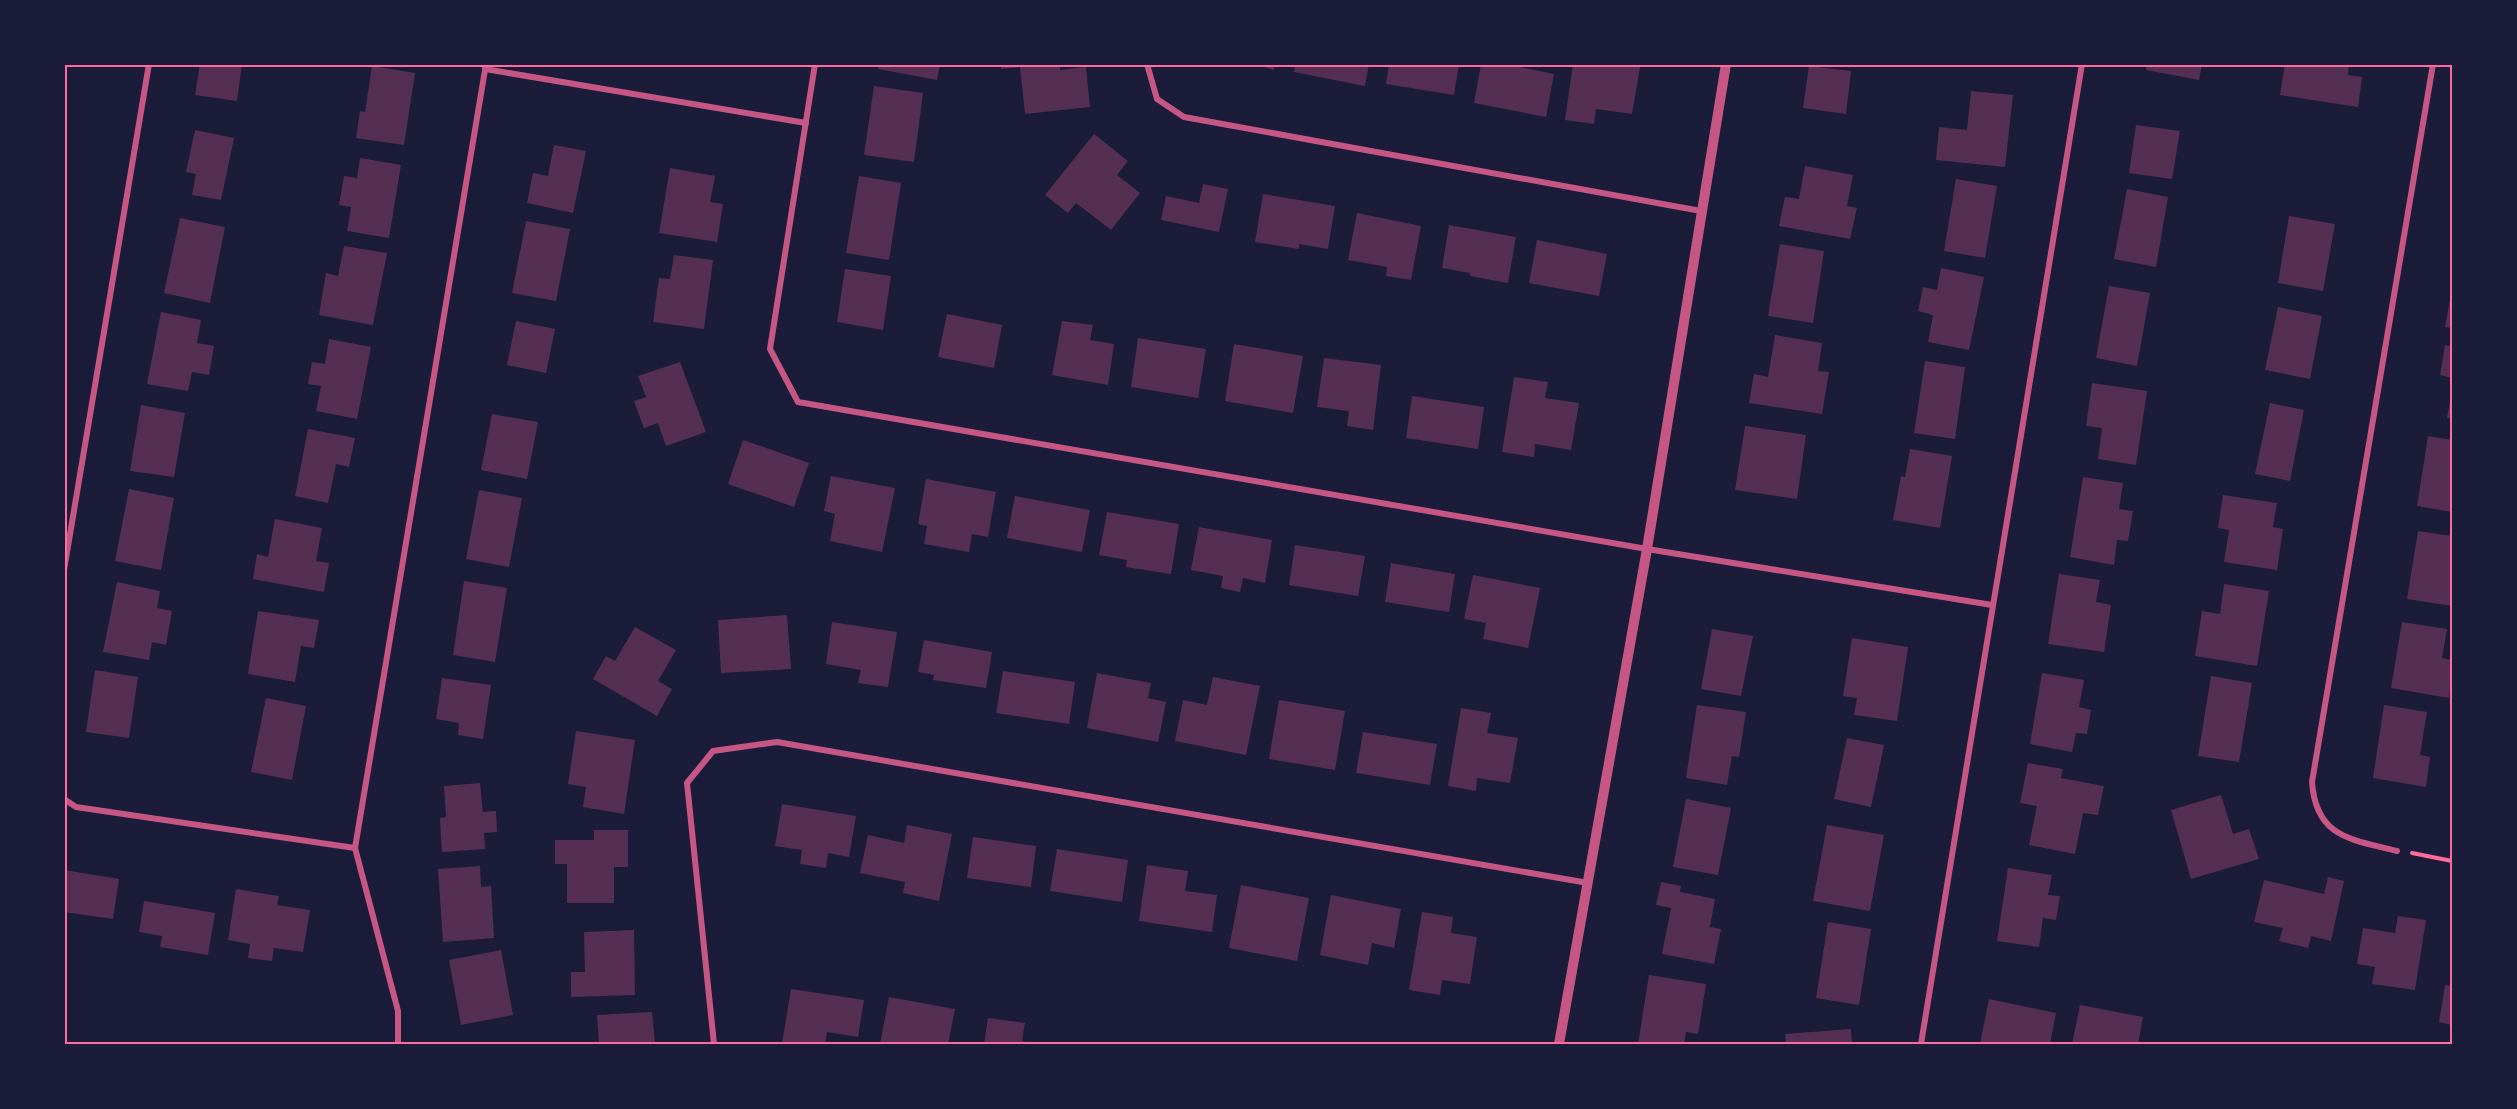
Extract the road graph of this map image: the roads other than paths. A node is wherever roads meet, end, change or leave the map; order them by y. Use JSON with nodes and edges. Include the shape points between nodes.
{"nodes":[{"id":1,"x":149,"y":64,"type":"edge"},
{"id":2,"x":815,"y":64,"type":"edge"},
{"id":3,"x":1147,"y":64,"type":"edge"},
{"id":4,"x":1726,"y":64,"type":"edge"},
{"id":5,"x":2082,"y":64,"type":"edge"},
{"id":6,"x":2433,"y":64,"type":"edge"},
{"id":7,"x":485,"y":67,"type":"edge"},
{"id":8,"x":806,"y":123,"type":"junction"},
{"id":9,"x":1701,"y":211,"type":"junction"},
{"id":10,"x":1647,"y":549,"type":"junction"},
{"id":11,"x":64,"y":570,"type":"edge"},
{"id":12,"x":1992,"y":604,"type":"junction"},
{"id":13,"x":64,"y":799,"type":"edge"},
{"id":14,"x":355,"y":848,"type":"junction"},
{"id":15,"x":2397,"y":850,"type":"road end"},
{"id":16,"x":1588,"y":883,"type":"junction"},
{"id":17,"x":398,"y":1044,"type":"edge"},
{"id":18,"x":714,"y":1044,"type":"edge"},
{"id":19,"x":1559,"y":1044,"type":"edge"},
{"id":20,"x":1922,"y":1044,"type":"edge"}],
"edges":[{"from":1,"to":11,"type":"street"},
{"from":2,"to":8,"type":"street"},
{"from":3,"to":9,"type":"street","via":[[1157,99],[1184,117]]},
{"from":4,"to":9,"type":"street"},
{"from":5,"to":12,"type":"street"},
{"from":6,"to":15,"type":"street","via":[[2312,782],[2313,803],[2323,820],[2345,837]]},
{"from":7,"to":8,"type":"street"},
{"from":7,"to":14,"type":"street"},
{"from":8,"to":10,"type":"street","via":[[770,349],[798,402]]},
{"from":9,"to":10,"type":"street"},
{"from":10,"to":12,"type":"street"},
{"from":10,"to":16,"type":"street"},
{"from":12,"to":20,"type":"street"},
{"from":13,"to":14,"type":"street","via":[[76,807]]},
{"from":14,"to":17,"type":"street","via":[[398,1011]]},
{"from":16,"to":18,"type":"street","via":[[777,742],[713,751],[687,783]]},
{"from":16,"to":19,"type":"street"}]}
